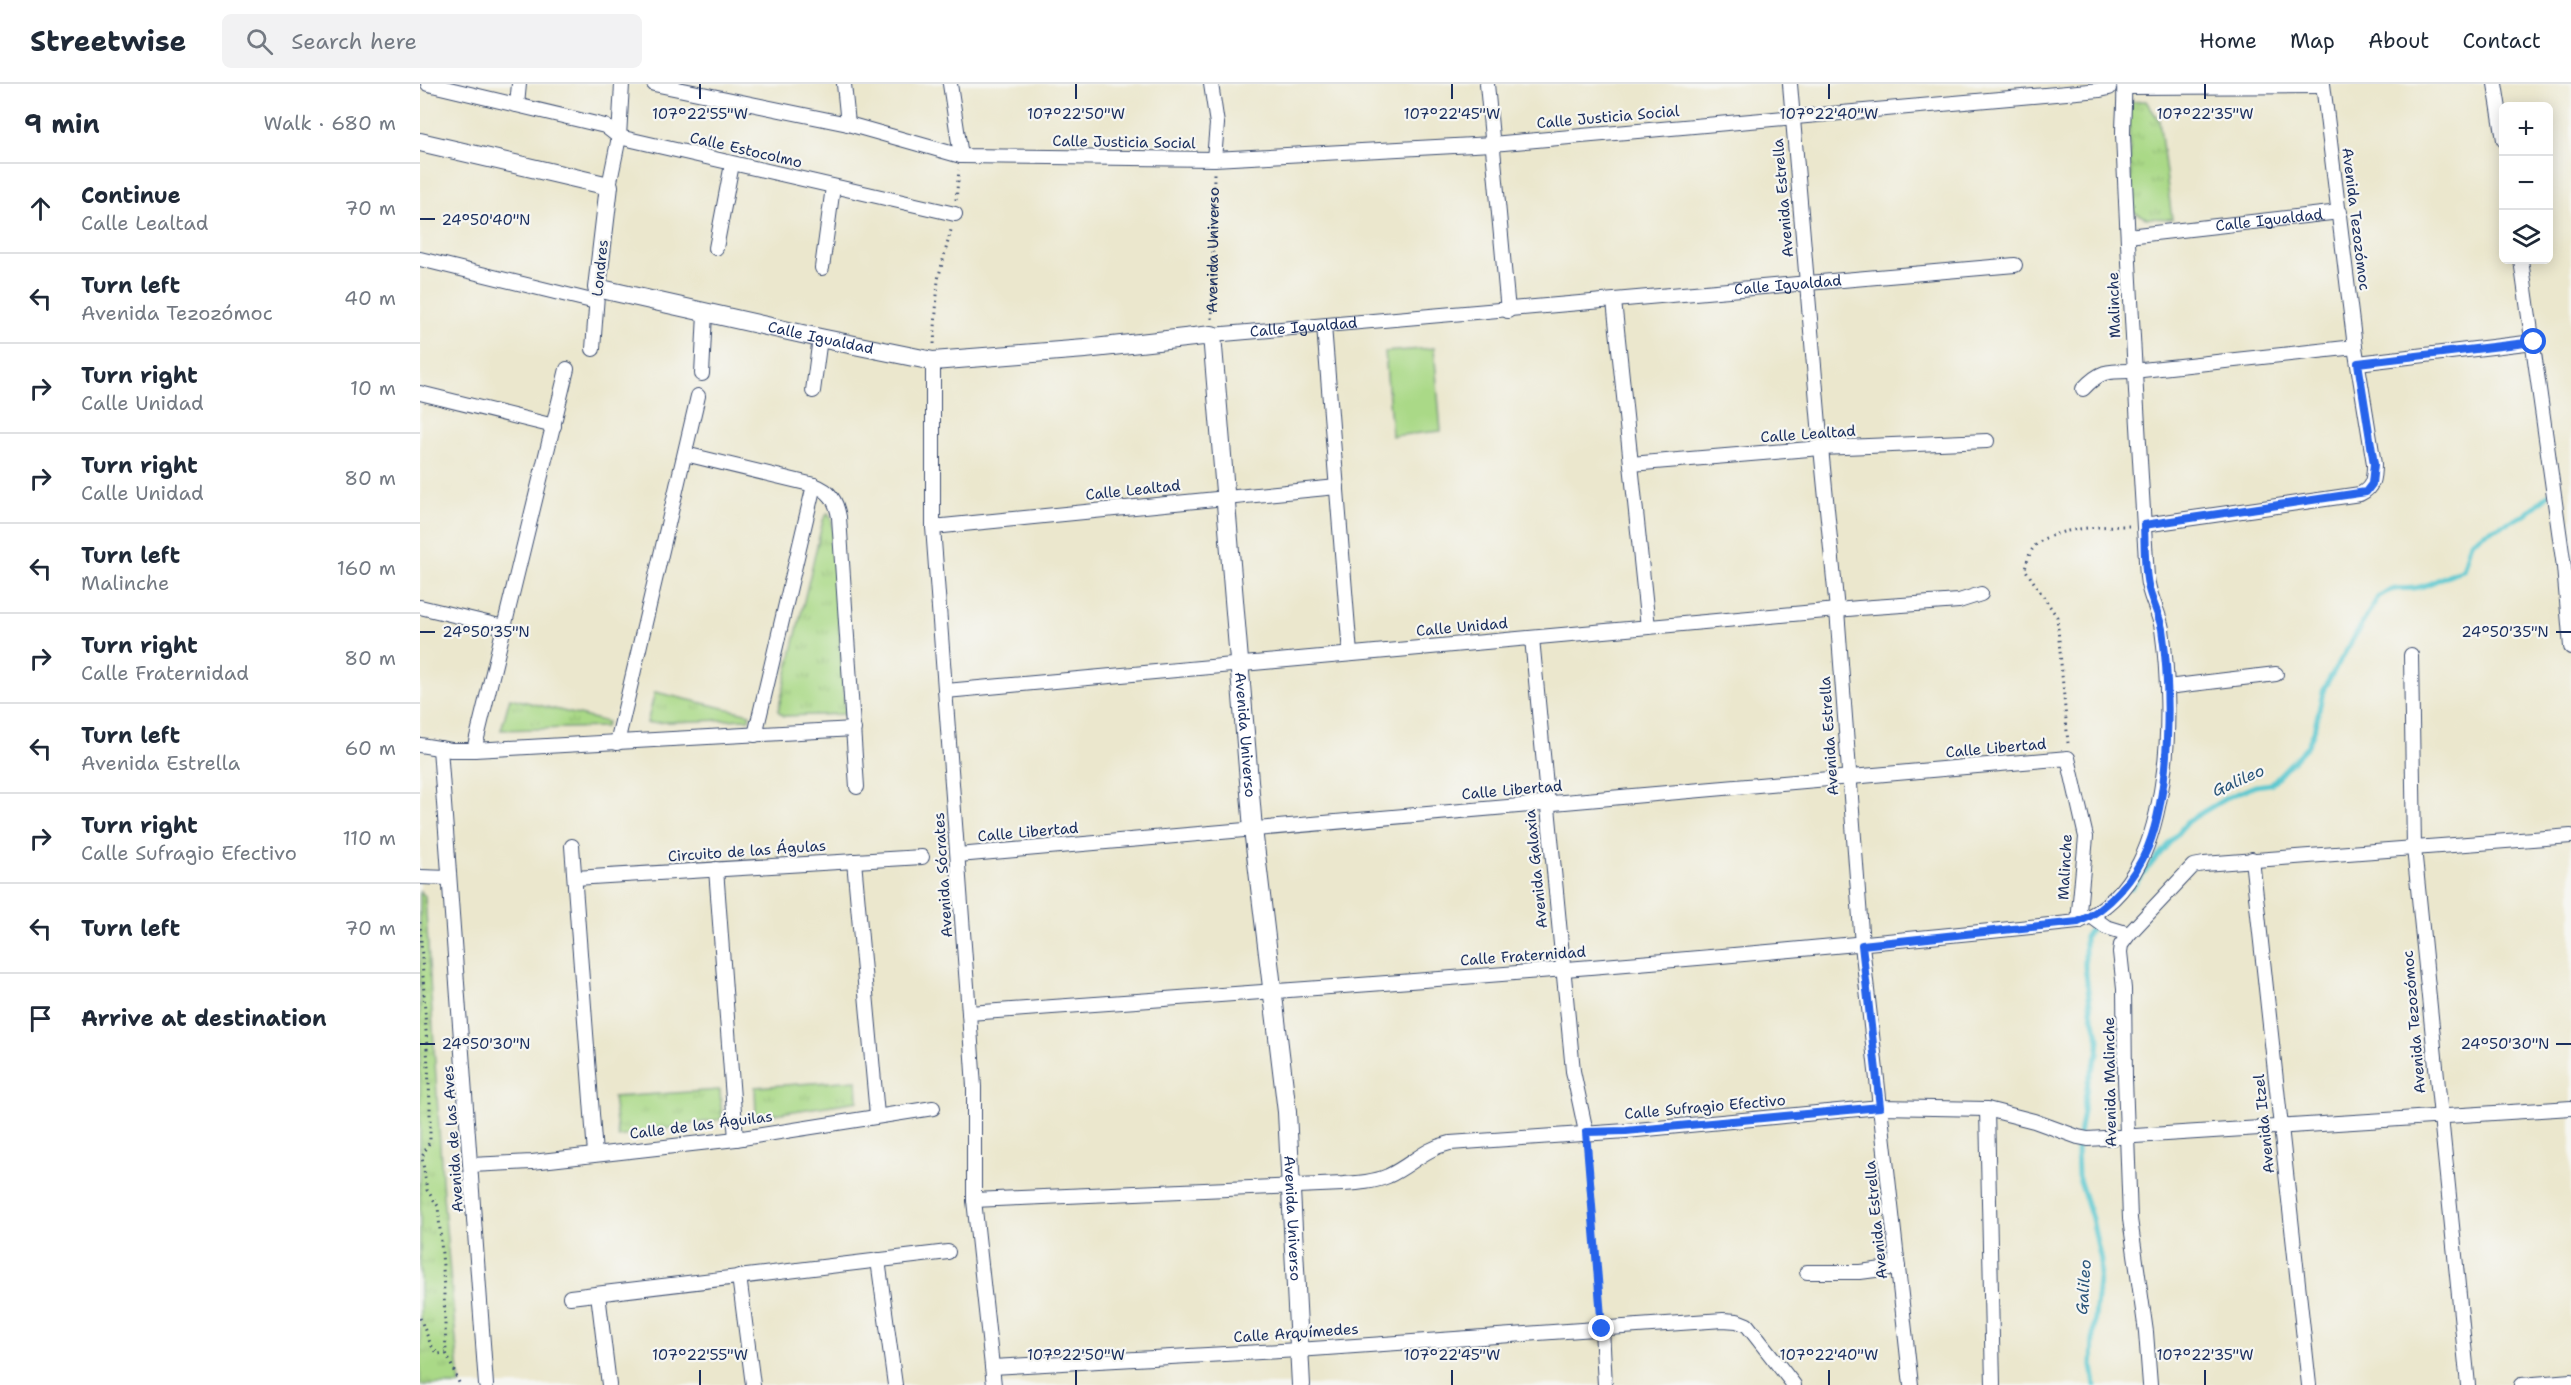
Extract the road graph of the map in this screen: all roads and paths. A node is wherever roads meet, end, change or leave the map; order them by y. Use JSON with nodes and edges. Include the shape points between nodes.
{"nodes":[{"id":1,"x":428,"y":84,"type":"edge"},
{"id":2,"x":519,"y":84,"type":"edge"},
{"id":3,"x":621,"y":84,"type":"edge"},
{"id":4,"x":654,"y":84,"type":"edge"},
{"id":5,"x":844,"y":84,"type":"edge"},
{"id":6,"x":950,"y":84,"type":"edge"},
{"id":7,"x":1211,"y":84,"type":"edge"},
{"id":8,"x":1487,"y":84,"type":"edge"},
{"id":9,"x":1790,"y":84,"type":"edge"},
{"id":10,"x":2110,"y":84,"type":"edge"},
{"id":11,"x":2495,"y":84,"type":"edge"},
{"id":12,"x":2124,"y":85,"type":"edge"},
{"id":13,"x":2323,"y":85,"type":"edge"},
{"id":14,"x":517,"y":105,"type":"junction"},
{"id":15,"x":2499,"y":109,"type":"edge"},
{"id":16,"x":1793,"y":117,"type":"junction"},
{"id":17,"x":848,"y":123,"type":"junction"},
{"id":18,"x":619,"y":138,"type":"junction"},
{"id":19,"x":420,"y":142,"type":"edge"},
{"id":20,"x":1492,"y":144,"type":"junction"},
{"id":21,"x":961,"y":156,"type":"junction"},
{"id":22,"x":1214,"y":159,"type":"junction"},
{"id":23,"x":732,"y":164,"type":"junction"},
{"id":24,"x":609,"y":186,"type":"junction"},
{"id":25,"x":833,"y":187,"type":"junction"},
{"id":26,"x":2340,"y":212,"type":"junction"},
{"id":27,"x":955,"y":214,"type":"junction"},
{"id":28,"x":2128,"y":236,"type":"junction"},
{"id":29,"x":716,"y":248,"type":"dead end"},
{"id":30,"x":420,"y":259,"type":"edge"},
{"id":31,"x":2522,"y":264,"type":"edge"},
{"id":32,"x":2015,"y":265,"type":"dead end"},
{"id":33,"x":822,"y":268,"type":"dead end"},
{"id":34,"x":1806,"y":284,"type":"junction"},
{"id":35,"x":597,"y":295,"type":"junction"},
{"id":36,"x":1614,"y":301,"type":"junction"},
{"id":37,"x":1508,"y":311,"type":"junction"},
{"id":38,"x":705,"y":313,"type":"junction"},
{"id":39,"x":1324,"y":326,"type":"junction"},
{"id":40,"x":1212,"y":335,"type":"junction"},
{"id":41,"x":820,"y":339,"type":"junction"},
{"id":42,"x":2534,"y":342,"type":"junction"},
{"id":43,"x":2355,"y":347,"type":"junction"},
{"id":44,"x":593,"y":350,"type":"dead end"},
{"id":45,"x":933,"y":361,"type":"junction"},
{"id":46,"x":2358,"y":363,"type":"junction"},
{"id":47,"x":567,"y":369,"type":"dead end"},
{"id":48,"x":2133,"y":371,"type":"junction"},
{"id":49,"x":702,"y":374,"type":"dead end"},
{"id":50,"x":2083,"y":389,"type":"dead end"},
{"id":51,"x":813,"y":391,"type":"dead end"},
{"id":52,"x":420,"y":394,"type":"edge"},
{"id":53,"x":698,"y":396,"type":"dead end"},
{"id":54,"x":554,"y":426,"type":"junction"},
{"id":55,"x":1988,"y":441,"type":"dead end"},
{"id":56,"x":1821,"y":448,"type":"junction"},
{"id":57,"x":685,"y":454,"type":"junction"},
{"id":58,"x":1631,"y":464,"type":"junction"},
{"id":59,"x":814,"y":485,"type":"junction"},
{"id":60,"x":1337,"y":487,"type":"junction"},
{"id":61,"x":1225,"y":498,"type":"junction"},
{"id":62,"x":2144,"y":525,"type":"junction"},
{"id":63,"x":933,"y":527,"type":"junction"},
{"id":64,"x":1981,"y":594,"type":"dead end"},
{"id":65,"x":420,"y":607,"type":"edge"},
{"id":66,"x":1837,"y":610,"type":"junction"},
{"id":67,"x":504,"y":627,"type":"junction"},
{"id":68,"x":1648,"y":627,"type":"junction"},
{"id":69,"x":1532,"y":638,"type":"junction"},
{"id":70,"x":2571,"y":647,"type":"edge"},
{"id":71,"x":1350,"y":654,"type":"junction"},
{"id":72,"x":2411,"y":655,"type":"dead end"},
{"id":73,"x":1239,"y":664,"type":"junction"},
{"id":74,"x":2276,"y":674,"type":"dead end"},
{"id":75,"x":2167,"y":687,"type":"junction"},
{"id":76,"x":946,"y":691,"type":"junction"},
{"id":77,"x":854,"y":729,"type":"junction"},
{"id":78,"x":755,"y":735,"type":"junction"},
{"id":79,"x":617,"y":743,"type":"junction"},
{"id":80,"x":420,"y":745,"type":"edge"},
{"id":81,"x":440,"y":748,"type":"junction"},
{"id":82,"x":474,"y":750,"type":"junction"},
{"id":83,"x":2068,"y":758,"type":"junction"},
{"id":84,"x":1849,"y":777,"type":"junction"},
{"id":85,"x":857,"y":787,"type":"dead end"},
{"id":86,"x":1546,"y":804,"type":"junction"},
{"id":87,"x":1253,"y":829,"type":"junction"},
{"id":88,"x":2571,"y":836,"type":"edge"},
{"id":89,"x":572,"y":846,"type":"dead end"},
{"id":90,"x":2414,"y":848,"type":"junction"},
{"id":91,"x":958,"y":855,"type":"junction"},
{"id":92,"x":922,"y":857,"type":"dead end"},
{"id":93,"x":2252,"y":859,"type":"junction"},
{"id":94,"x":854,"y":861,"type":"junction"},
{"id":95,"x":716,"y":869,"type":"junction"},
{"id":96,"x":420,"y":877,"type":"edge"},
{"id":97,"x":449,"y":878,"type":"junction"},
{"id":98,"x":575,"y":878,"type":"junction"},
{"id":99,"x":2091,"y":916,"type":"junction"},
{"id":100,"x":420,"y":922,"type":"edge"},
{"id":101,"x":2078,"y":922,"type":"junction"},
{"id":102,"x":2129,"y":934,"type":"junction"},
{"id":103,"x":1862,"y":945,"type":"junction"},
{"id":104,"x":1563,"y":970,"type":"junction"},
{"id":105,"x":1272,"y":992,"type":"junction"},
{"id":106,"x":969,"y":1013,"type":"junction"},
{"id":107,"x":1880,"y":1107,"type":"junction"},
{"id":108,"x":933,"y":1108,"type":"dead end"},
{"id":109,"x":2571,"y":1108,"type":"edge"},
{"id":110,"x":1987,"y":1109,"type":"junction"},
{"id":111,"x":877,"y":1115,"type":"junction"},
{"id":112,"x":2440,"y":1117,"type":"junction"},
{"id":113,"x":2281,"y":1126,"type":"junction"},
{"id":114,"x":1586,"y":1132,"type":"junction"},
{"id":115,"x":2127,"y":1136,"type":"junction"},
{"id":116,"x":736,"y":1139,"type":"junction"},
{"id":117,"x":595,"y":1154,"type":"junction"},
{"id":118,"x":471,"y":1165,"type":"junction"},
{"id":119,"x":1292,"y":1187,"type":"junction"},
{"id":120,"x":974,"y":1200,"type":"junction"},
{"id":121,"x":948,"y":1252,"type":"dead end"},
{"id":122,"x":878,"y":1260,"type":"junction"},
{"id":123,"x":1898,"y":1267,"type":"junction"},
{"id":124,"x":1807,"y":1272,"type":"dead end"},
{"id":125,"x":740,"y":1276,"type":"junction"},
{"id":126,"x":598,"y":1294,"type":"junction"},
{"id":127,"x":570,"y":1297,"type":"dead end"},
{"id":128,"x":420,"y":1318,"type":"edge"},
{"id":129,"x":1602,"y":1329,"type":"junction"},
{"id":130,"x":1298,"y":1350,"type":"junction"},
{"id":131,"x":446,"y":1353,"type":"junction"},
{"id":132,"x":992,"y":1367,"type":"junction"},
{"id":133,"x":2571,"y":1381,"type":"edge"},
{"id":134,"x":460,"y":1385,"type":"edge"},
{"id":135,"x":486,"y":1385,"type":"edge"},
{"id":136,"x":609,"y":1385,"type":"edge"},
{"id":137,"x":753,"y":1385,"type":"edge"},
{"id":138,"x":895,"y":1385,"type":"edge"},
{"id":139,"x":994,"y":1385,"type":"edge"},
{"id":140,"x":1301,"y":1385,"type":"edge"},
{"id":141,"x":1605,"y":1385,"type":"edge"},
{"id":142,"x":1794,"y":1385,"type":"edge"},
{"id":143,"x":1911,"y":1385,"type":"edge"},
{"id":144,"x":1993,"y":1385,"type":"edge"},
{"id":145,"x":2150,"y":1385,"type":"edge"},
{"id":146,"x":2309,"y":1385,"type":"edge"},
{"id":147,"x":2468,"y":1385,"type":"edge"},
{"id":148,"x":2521,"y":1385,"type":"edge"}],
"edges":[{"from":1,"to":14,"type":"street","name":"Calle Estocolmo"},
{"from":2,"to":14,"type":"street"},
{"from":3,"to":18,"type":"street"},
{"from":4,"to":17,"type":"street","name":"Calle Justicia Social"},
{"from":5,"to":17,"type":"street"},
{"from":6,"to":21,"type":"street"},
{"from":7,"to":22,"type":"street","via":[[1217,124]]},
{"from":8,"to":20,"type":"street"},
{"from":9,"to":16,"type":"street","name":"Avenida Estrella"},
{"from":10,"to":16,"type":"street","name":"Calle Justicia Social","via":[[2100,90]]},
{"from":11,"to":15,"type":"street"},
{"from":12,"to":13,"type":"street"},
{"from":12,"to":28,"type":"street","name":"Malinche"},
{"from":13,"to":26,"type":"street","name":"Avenida Tezozómoc"},
{"from":14,"to":18,"type":"street","name":"Calle Estocolmo","via":[[604,126]]},
{"from":16,"to":20,"type":"street","name":"Calle Justicia Social"},
{"from":16,"to":34,"type":"street","name":"Avenida Estrella"},
{"from":17,"to":21,"type":"street","name":"Calle Justicia Social"},
{"from":18,"to":23,"type":"street","name":"Calle Estocolmo"},
{"from":18,"to":24,"type":"street"},
{"from":19,"to":24,"type":"street"},
{"from":20,"to":22,"type":"street","name":"Calle Justicia Social"},
{"from":20,"to":37,"type":"street"},
{"from":21,"to":22,"type":"street","name":"Calle Justicia Social"},
{"from":21,"to":27,"type":"path"},
{"from":22,"to":40,"type":"path","name":"Avenida Universo"},
{"from":23,"to":25,"type":"street","name":"Calle Estocolmo"},
{"from":23,"to":29,"type":"street"},
{"from":24,"to":35,"type":"street","name":"Londres"},
{"from":25,"to":27,"type":"street","name":"Calle Estocolmo"},
{"from":25,"to":33,"type":"street"},
{"from":26,"to":28,"type":"street","name":"Calle Igualdad"},
{"from":26,"to":43,"type":"street","name":"Avenida Tezozómoc"},
{"from":27,"to":45,"type":"path","via":[[938,279]]},
{"from":28,"to":48,"type":"street","name":"Malinche"},
{"from":30,"to":35,"type":"street"},
{"from":31,"to":42,"type":"street"},
{"from":32,"to":34,"type":"street","name":"Calle Igualdad"},
{"from":34,"to":36,"type":"street","name":"Calle Igualdad"},
{"from":34,"to":56,"type":"street","name":"Avenida Estrella"},
{"from":35,"to":38,"type":"street","name":"Calle Igualdad"},
{"from":35,"to":44,"type":"street","name":"Londres"},
{"from":36,"to":37,"type":"street","name":"Calle Igualdad"},
{"from":36,"to":58,"type":"street"},
{"from":37,"to":39,"type":"street","name":"Calle Igualdad"},
{"from":38,"to":41,"type":"street","name":"Calle Igualdad"},
{"from":38,"to":49,"type":"street"},
{"from":39,"to":40,"type":"street","name":"Calle Igualdad"},
{"from":39,"to":60,"type":"street"},
{"from":40,"to":45,"type":"street","name":"Calle Igualdad"},
{"from":40,"to":61,"type":"street","name":"Avenida Universo"},
{"from":41,"to":45,"type":"street","name":"Calle Igualdad"},
{"from":41,"to":51,"type":"street"},
{"from":42,"to":46,"type":"street"},
{"from":42,"to":70,"type":"street"},
{"from":43,"to":46,"type":"street","name":"Avenida Tezozómoc"},
{"from":43,"to":48,"type":"street"},
{"from":45,"to":63,"type":"street","name":"Avenida Sócrates"},
{"from":46,"to":62,"type":"street","name":"Avenida Tezozómoc","via":[[2374,464],[2372,484],[2366,492]]},
{"from":47,"to":54,"type":"street"},
{"from":48,"to":50,"type":"street","via":[[2108,370]]},
{"from":48,"to":62,"type":"street","name":"Malinche"},
{"from":52,"to":54,"type":"street"},
{"from":53,"to":57,"type":"street"},
{"from":54,"to":67,"type":"street"},
{"from":55,"to":56,"type":"street","name":"Calle Lealtad"},
{"from":56,"to":58,"type":"street","name":"Calle Lealtad"},
{"from":56,"to":66,"type":"street","name":"Avenida Estrella"},
{"from":57,"to":59,"type":"street"},
{"from":57,"to":79,"type":"street"},
{"from":58,"to":68,"type":"street"},
{"from":59,"to":77,"type":"street","via":[[833,498],[839,517]]},
{"from":59,"to":78,"type":"street"},
{"from":60,"to":61,"type":"street","name":"Calle Lealtad"},
{"from":60,"to":71,"type":"street"},
{"from":61,"to":63,"type":"street","name":"Calle Lealtad"},
{"from":61,"to":73,"type":"street","name":"Avenida Universo"},
{"from":62,"to":75,"type":"street","name":"Malinche","via":[[2148,585],[2161,627]]},
{"from":62,"to":83,"type":"path","via":[[2094,526],[2052,536],[2036,545],[2025,569],[2057,617]]},
{"from":63,"to":76,"type":"street","name":"Avenida Sócrates"},
{"from":64,"to":66,"type":"street","name":"Calle Unidad","via":[[1959,601]]},
{"from":65,"to":67,"type":"street"},
{"from":66,"to":68,"type":"street","name":"Calle Unidad"},
{"from":66,"to":84,"type":"street","name":"Avenida Estrella"},
{"from":67,"to":82,"type":"street"},
{"from":68,"to":69,"type":"street","name":"Calle Unidad"},
{"from":69,"to":71,"type":"street","name":"Calle Unidad"},
{"from":69,"to":86,"type":"street","name":"Avenida Galaxia"},
{"from":71,"to":73,"type":"street","name":"Calle Unidad"},
{"from":72,"to":90,"type":"street","name":"Avenida Tezozómoc"},
{"from":73,"to":76,"type":"street","name":"Calle Unidad"},
{"from":73,"to":87,"type":"street","name":"Avenida Universo"},
{"from":74,"to":75,"type":"street"},
{"from":75,"to":99,"type":"street","name":"Malinche","via":[[2164,776],[2148,848],[2116,896]]},
{"from":76,"to":91,"type":"street","name":"Avenida Sócrates"},
{"from":77,"to":78,"type":"street"},
{"from":77,"to":85,"type":"street"},
{"from":78,"to":79,"type":"street"},
{"from":79,"to":82,"type":"street"},
{"from":80,"to":81,"type":"street"},
{"from":81,"to":82,"type":"street"},
{"from":81,"to":97,"type":"street","name":"Avenida de las Aves"},
{"from":83,"to":84,"type":"street","name":"Calle Libertad"},
{"from":83,"to":101,"type":"street","name":"Malinche","via":[[2085,837]]},
{"from":84,"to":86,"type":"street","name":"Calle Libertad"},
{"from":84,"to":103,"type":"street","name":"Avenida Estrella"},
{"from":86,"to":87,"type":"street","name":"Calle Libertad"},
{"from":86,"to":104,"type":"street","name":"Avenida Galaxia"},
{"from":87,"to":91,"type":"street","name":"Calle Libertad"},
{"from":87,"to":105,"type":"street","name":"Avenida Universo"},
{"from":88,"to":90,"type":"street","name":"Avenida Malinche"},
{"from":89,"to":98,"type":"street"},
{"from":90,"to":93,"type":"street","name":"Avenida Malinche"},
{"from":90,"to":112,"type":"street","name":"Avenida Tezozómoc"},
{"from":91,"to":106,"type":"street","name":"Avenida Sócrates"},
{"from":92,"to":94,"type":"street","name":"Circuito de las Águlas"},
{"from":93,"to":102,"type":"street","name":"Avenida Malinche","via":[[2193,866]]},
{"from":93,"to":113,"type":"street","name":"Avenida Itzel"},
{"from":94,"to":95,"type":"street","name":"Circuito de las Águlas"},
{"from":94,"to":111,"type":"street"},
{"from":95,"to":98,"type":"street","name":"Circuito de las Águlas"},
{"from":95,"to":116,"type":"street"},
{"from":96,"to":97,"type":"street"},
{"from":97,"to":118,"type":"street","name":"Avenida de las Aves"},
{"from":98,"to":117,"type":"street"},
{"from":99,"to":101,"type":"street","name":"Malinche"},
{"from":99,"to":102,"type":"street","via":[[2106,927]]},
{"from":100,"to":131,"type":"path","via":[[430,1103],[430,1141],[422,1157],[427,1190],[438,1206]]},
{"from":101,"to":103,"type":"street","name":"Calle Fraternidad"},
{"from":102,"to":115,"type":"street","name":"Avenida Malinche","via":[[2120,952]]},
{"from":103,"to":104,"type":"street","name":"Calle Fraternidad"},
{"from":103,"to":107,"type":"street","name":"Avenida Estrella"},
{"from":104,"to":105,"type":"street","name":"Calle Fraternidad"},
{"from":104,"to":114,"type":"street","name":"Avenida Galaxia","via":[[1573,1071]]},
{"from":105,"to":106,"type":"street","name":"Calle Fraternidad"},
{"from":105,"to":119,"type":"street","name":"Avenida Universo"},
{"from":106,"to":120,"type":"street","name":"Avenida Sócrates","via":[[974,1087]]},
{"from":107,"to":110,"type":"street","name":"Calle Sufragio Efectivo"},
{"from":107,"to":114,"type":"street","name":"Calle Sufragio Efectivo"},
{"from":107,"to":123,"type":"street","name":"Avenida Estrella"},
{"from":108,"to":111,"type":"street","name":"Calle de las Águilas"},
{"from":109,"to":112,"type":"street","name":"Calle Sufragio Efectivo"},
{"from":110,"to":115,"type":"street","name":"Calle Sufragio Efectivo","via":[[2078,1137]]},
{"from":110,"to":144,"type":"street"},
{"from":111,"to":116,"type":"street","name":"Calle de las Águilas"},
{"from":112,"to":113,"type":"street","name":"Calle Sufragio Efectivo"},
{"from":112,"to":147,"type":"street","name":"Avenida Tezozómoc"},
{"from":113,"to":115,"type":"street","name":"Calle Sufragio Efectivo"},
{"from":113,"to":146,"type":"street","name":"Avenida Itzel"},
{"from":114,"to":119,"type":"street","name":"Calle Sufragio Efectivo","via":[[1450,1143],[1426,1150],[1374,1181]]},
{"from":114,"to":129,"type":"path"},
{"from":115,"to":145,"type":"street","name":"Avenida Malinche","via":[[2130,1219]]},
{"from":116,"to":117,"type":"street","name":"Calle de las Águilas"},
{"from":117,"to":118,"type":"street","name":"Calle de las Águilas"},
{"from":118,"to":135,"type":"street","name":"Avenida de las Aves"},
{"from":119,"to":120,"type":"street","name":"Calle Sufragio Efectivo"},
{"from":119,"to":130,"type":"street","name":"Avenida Universo"},
{"from":120,"to":132,"type":"street","name":"Avenida Sócrates"},
{"from":121,"to":122,"type":"street"},
{"from":122,"to":125,"type":"street"},
{"from":122,"to":138,"type":"street"},
{"from":123,"to":124,"type":"street"},
{"from":123,"to":143,"type":"street","name":"Avenida Estrella"},
{"from":125,"to":126,"type":"street"},
{"from":125,"to":137,"type":"street"},
{"from":126,"to":127,"type":"street"},
{"from":126,"to":136,"type":"street"},
{"from":128,"to":131,"type":"path","via":[[430,1345],[438,1354]]},
{"from":129,"to":130,"type":"street","name":"Calle Arquímedes"},
{"from":129,"to":141,"type":"street"},
{"from":129,"to":142,"type":"street","name":"Calle Arquímedes","via":[[1737,1321],[1747,1325]]},
{"from":130,"to":132,"type":"street","name":"Calle Arquímedes"},
{"from":130,"to":140,"type":"street","name":"Avenida Universo"},
{"from":131,"to":134,"type":"path"},
{"from":132,"to":139,"type":"street","name":"Avenida Sócrates"},
{"from":133,"to":148,"type":"street"}]}
